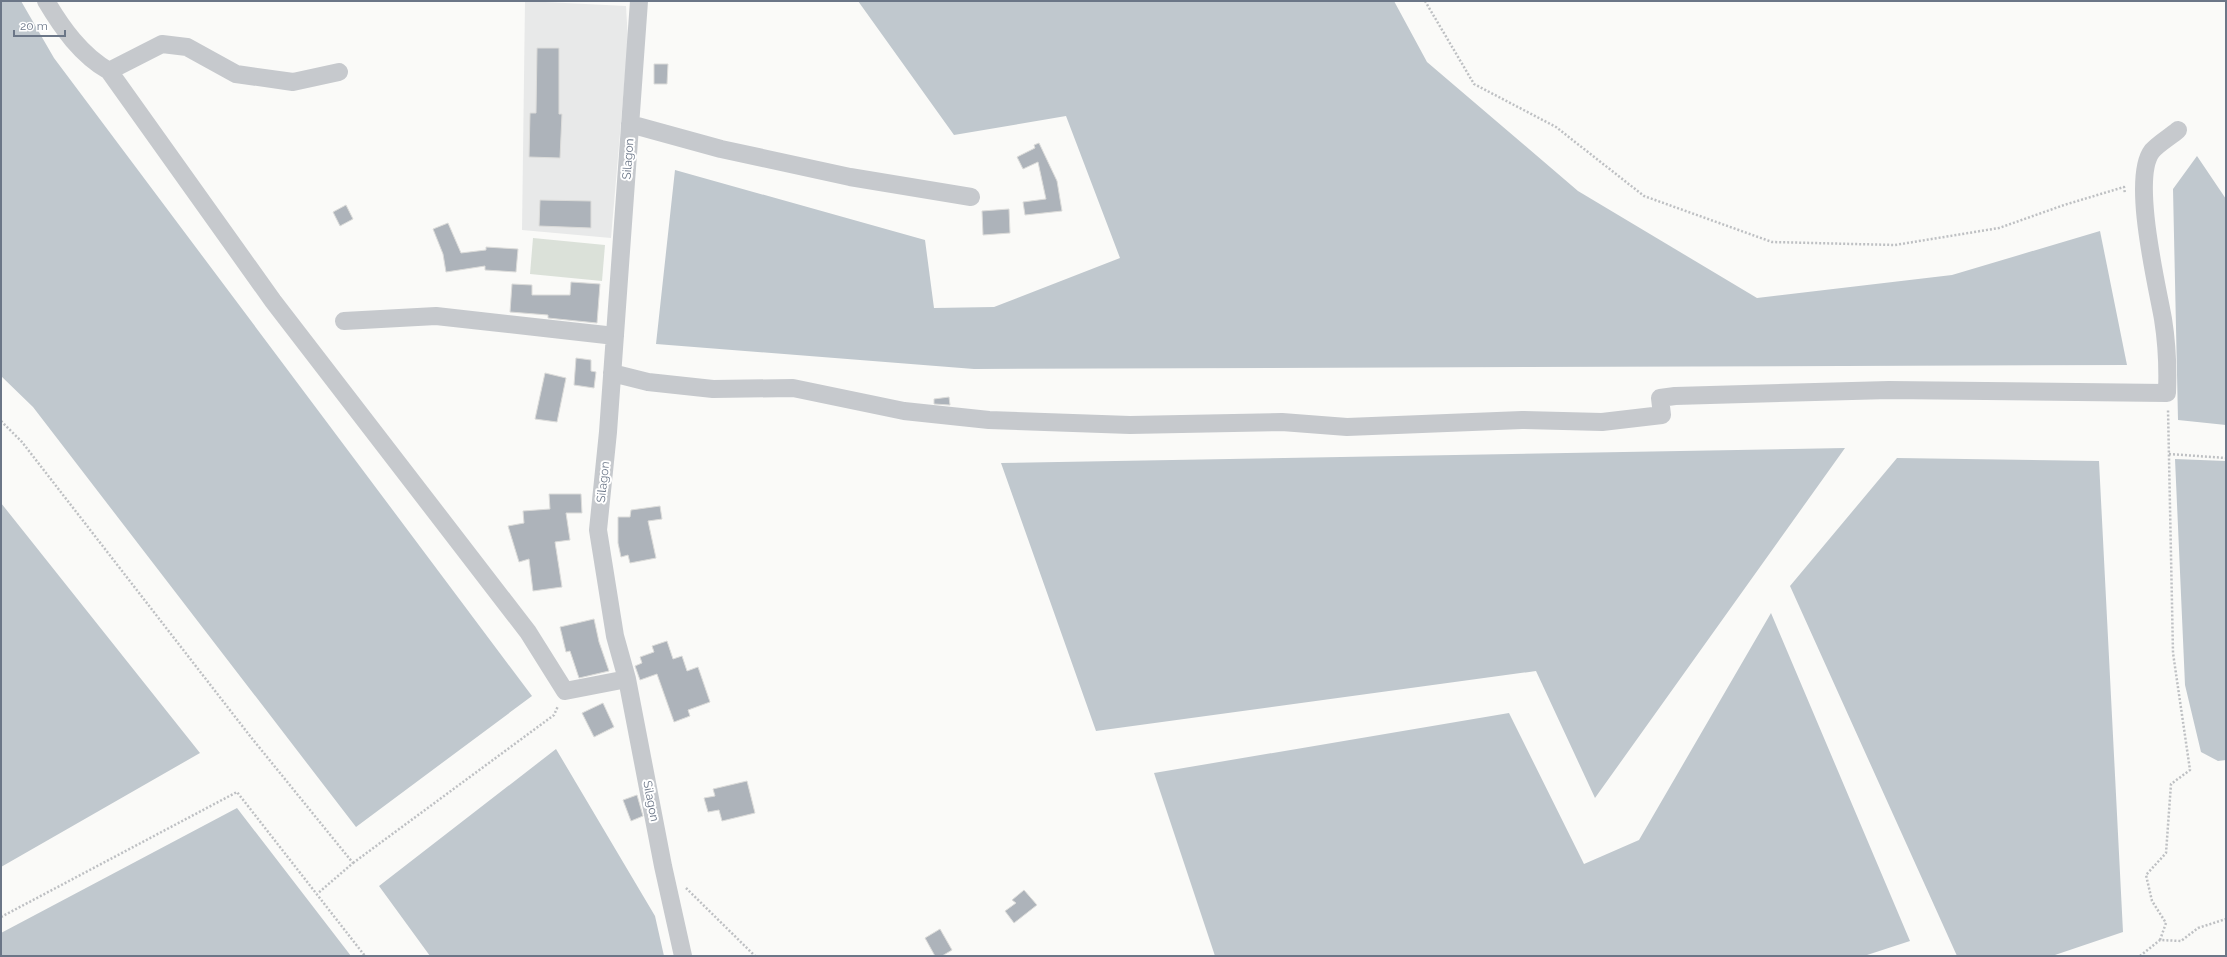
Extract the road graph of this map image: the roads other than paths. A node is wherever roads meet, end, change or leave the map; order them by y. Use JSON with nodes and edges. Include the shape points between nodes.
{"nodes":[{"id":1,"x":46,"y":1,"type":"edge"},
{"id":2,"x":640,"y":1,"type":"edge"},
{"id":3,"x":109,"y":71,"type":"junction"},
{"id":4,"x":339,"y":72,"type":"dead end"},
{"id":5,"x":630,"y":124,"type":"junction"},
{"id":6,"x":2178,"y":130,"type":"dead end"},
{"id":7,"x":970,"y":197,"type":"dead end"},
{"id":8,"x":344,"y":321,"type":"dead end"},
{"id":9,"x":615,"y":336,"type":"junction"},
{"id":10,"x":612,"y":373,"type":"junction"},
{"id":11,"x":627,"y":680,"type":"junction"},
{"id":12,"x":683,"y":956,"type":"edge"}],
"edges":[{"from":1,"to":3,"type":"street","via":[[63,29],[94,62]]},
{"from":2,"to":5,"type":"street","name":"Silagon"},
{"from":3,"to":4,"type":"street","via":[[162,44],[186,46],[236,74],[293,82]]},
{"from":3,"to":11,"type":"street","via":[[273,302],[528,632],[565,691]]},
{"from":5,"to":7,"type":"street","via":[[721,149],[850,177]]},
{"from":5,"to":9,"type":"street","name":"Silagon"},
{"from":6,"to":10,"type":"street","via":[[2152,152],[2143,179],[2145,209],[2168,364],[2167,392],[1889,390],[1675,396],[1660,398],[1662,415],[1602,422],[1522,420],[1347,427],[1282,422],[1130,425],[989,420],[904,411],[793,388],[713,389],[648,382]]},
{"from":8,"to":9,"type":"street","via":[[436,316]]},
{"from":9,"to":10,"type":"street","name":"Silagon"},
{"from":10,"to":11,"type":"street","name":"Silagon","via":[[598,530],[615,636]]},
{"from":11,"to":12,"type":"street","name":"Silagon"}]}
